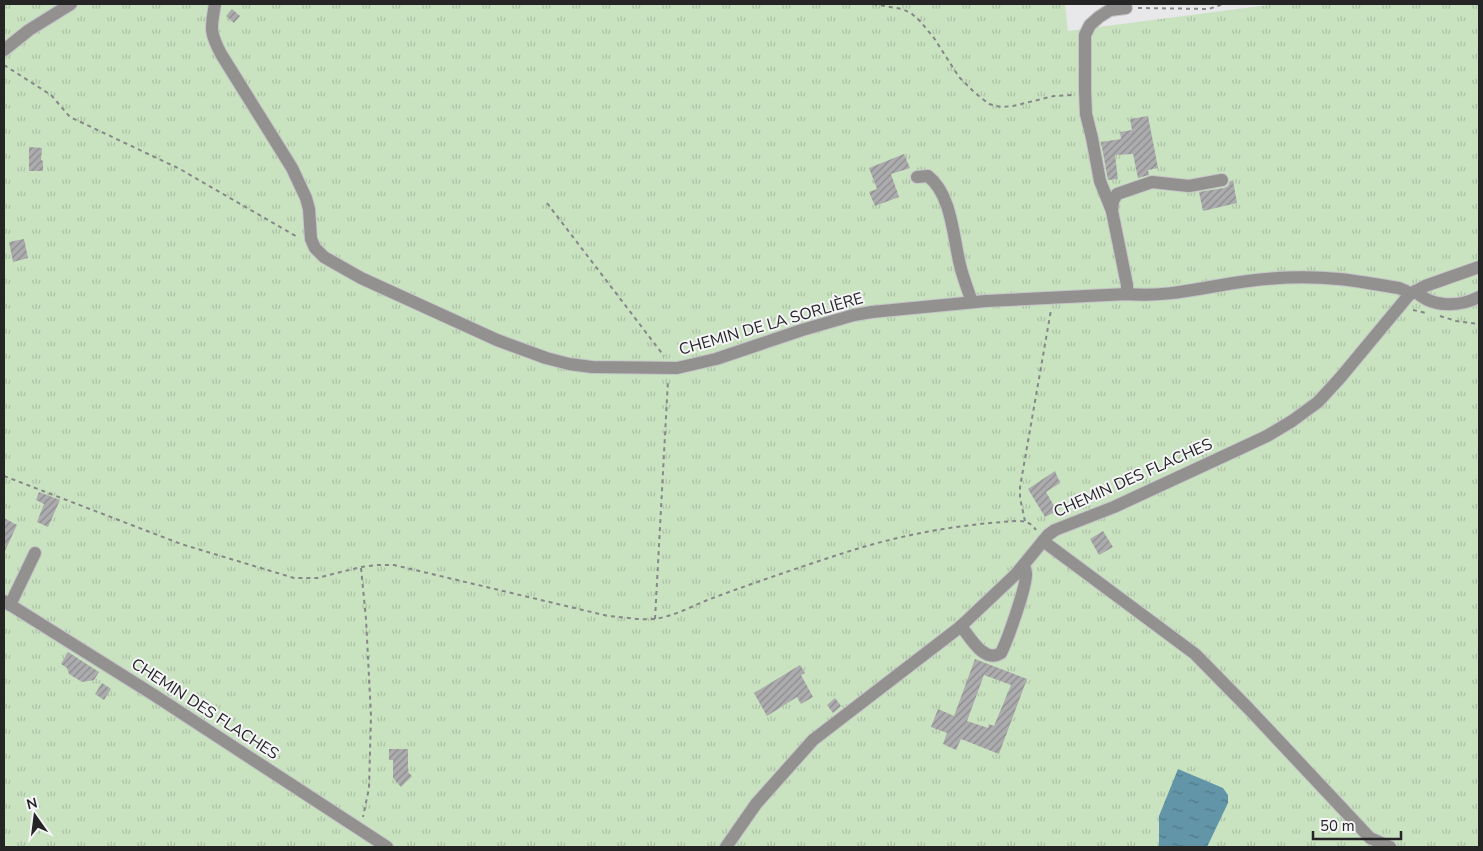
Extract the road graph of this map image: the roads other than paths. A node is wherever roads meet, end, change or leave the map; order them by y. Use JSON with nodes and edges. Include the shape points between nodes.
{"nodes":[{"id":1,"x":71,"y":4,"type":"edge"},
{"id":2,"x":215,"y":4,"type":"edge"},
{"id":3,"x":1126,"y":8,"type":"road end"},
{"id":4,"x":4,"y":50,"type":"edge"},
{"id":5,"x":917,"y":177,"type":"dead end"},
{"id":6,"x":1222,"y":180,"type":"dead end"},
{"id":7,"x":1112,"y":211,"type":"junction"},
{"id":8,"x":1479,"y":267,"type":"edge"},
{"id":9,"x":1412,"y":293,"type":"junction"},
{"id":10,"x":1127,"y":294,"type":"junction"},
{"id":11,"x":1479,"y":297,"type":"edge"},
{"id":12,"x":972,"y":302,"type":"junction"},
{"id":13,"x":1043,"y":541,"type":"junction"},
{"id":14,"x":35,"y":553,"type":"dead end"},
{"id":15,"x":1022,"y":566,"type":"junction"},
{"id":16,"x":7,"y":603,"type":"edge"},
{"id":17,"x":961,"y":626,"type":"junction"},
{"id":18,"x":387,"y":847,"type":"edge"},
{"id":19,"x":726,"y":847,"type":"edge"},
{"id":20,"x":1390,"y":847,"type":"edge"}],
"edges":[{"from":1,"to":4,"type":"street"},
{"from":2,"to":12,"type":"street","name":"CHEMIN DE LA SORLIÈRE","via":[[211,32],[214,41],[301,187],[309,210],[311,239],[315,248],[324,257],[361,278],[523,350],[569,364],[668,369],[716,359],[854,315]]},
{"from":3,"to":7,"type":"street","via":[[1110,10],[1090,25],[1085,35],[1086,114],[1100,180]]},
{"from":5,"to":12,"type":"street","via":[[928,176],[942,193]]},
{"from":6,"to":7,"type":"street","via":[[1189,186],[1152,182],[1116,194]]},
{"from":7,"to":10,"type":"street"},
{"from":8,"to":9,"type":"street"},
{"from":9,"to":10,"type":"street","name":"CHEMIN DE LA SORLIÈRE","via":[[1393,287],[1310,277],[1249,281],[1163,295]]},
{"from":9,"to":11,"type":"street","name":"CHEMIN DE LA SORLIÈRE","via":[[1451,304]]},
{"from":9,"to":13,"type":"street","name":"CHEMIN DES FLACHES","via":[[1318,402],[1292,421],[1245,447],[1114,507],[1054,530]]},
{"from":10,"to":12,"type":"street","name":"CHEMIN DE LA SORLIÈRE"},
{"from":13,"to":15,"type":"street","name":"CHEMIN DES FLACHES"},
{"from":13,"to":20,"type":"street","via":[[1194,654],[1370,838]]},
{"from":14,"to":16,"type":"street"},
{"from":15,"to":17,"type":"street","name":"CHEMIN DES FLACHES"},
{"from":15,"to":17,"type":"street","via":[[1026,571],[1023,591],[1001,654],[986,654]]},
{"from":16,"to":18,"type":"street","name":"CHEMIN DES FLACHES","via":[[154,694]]},
{"from":17,"to":19,"type":"street","name":"CHEMIN DES FLACHES","via":[[814,740],[756,804]]}]}
